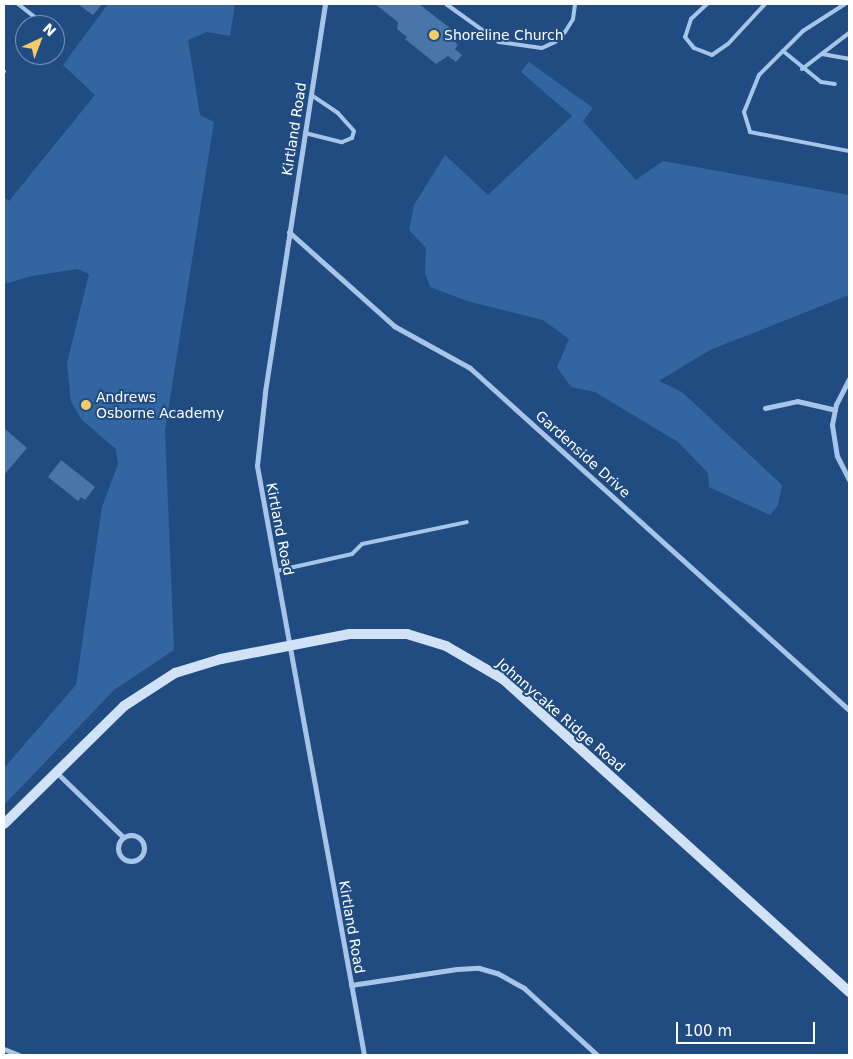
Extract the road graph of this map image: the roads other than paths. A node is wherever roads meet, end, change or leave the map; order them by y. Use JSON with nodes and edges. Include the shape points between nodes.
{"nodes":[{"id":1,"x":18,"y":4,"type":"edge"},
{"id":2,"x":325,"y":4,"type":"edge"},
{"id":3,"x":446,"y":4,"type":"edge"},
{"id":4,"x":575,"y":4,"type":"edge"},
{"id":5,"x":707,"y":4,"type":"edge"},
{"id":6,"x":765,"y":4,"type":"edge"},
{"id":7,"x":845,"y":4,"type":"edge"},
{"id":8,"x":32,"y":15,"type":"edge"},
{"id":9,"x":849,"y":33,"type":"edge"},
{"id":10,"x":783,"y":50,"type":"junction"},
{"id":11,"x":822,"y":54,"type":"junction"},
{"id":12,"x":849,"y":59,"type":"edge"},
{"id":13,"x":802,"y":69,"type":"junction"},
{"id":14,"x":835,"y":84,"type":"dead end"},
{"id":15,"x":311,"y":95,"type":"junction"},
{"id":16,"x":305,"y":132,"type":"junction"},
{"id":17,"x":849,"y":151,"type":"edge"},
{"id":18,"x":289,"y":232,"type":"junction"},
{"id":19,"x":849,"y":379,"type":"edge"},
{"id":20,"x":765,"y":408,"type":"dead end"},
{"id":21,"x":835,"y":410,"type":"junction"},
{"id":22,"x":849,"y":480,"type":"edge"},
{"id":23,"x":467,"y":522,"type":"dead end"},
{"id":24,"x":276,"y":571,"type":"junction"},
{"id":25,"x":290,"y":646,"type":"junction"},
{"id":26,"x":849,"y":710,"type":"edge"},
{"id":27,"x":54,"y":771,"type":"junction"},
{"id":28,"x":4,"y":824,"type":"edge"},
{"id":29,"x":123,"y":838,"type":"junction"},
{"id":30,"x":351,"y":985,"type":"junction"},
{"id":31,"x":849,"y":992,"type":"edge"},
{"id":32,"x":4,"y":1049,"type":"edge"},
{"id":33,"x":19,"y":1055,"type":"edge"},
{"id":34,"x":364,"y":1055,"type":"edge"},
{"id":35,"x":598,"y":1055,"type":"edge"}],
"edges":[{"from":1,"to":8,"type":"lane"},
{"from":2,"to":15,"type":"street","name":"Kirtland Road"},
{"from":3,"to":4,"type":"lane","via":[[498,42],[542,48],[565,32],[573,19]]},
{"from":5,"to":6,"type":"lane","via":[[691,19],[685,37],[694,48],[712,55],[728,44]]},
{"from":7,"to":10,"type":"lane","via":[[803,31]]},
{"from":9,"to":11,"type":"lane"},
{"from":10,"to":13,"type":"lane"},
{"from":10,"to":17,"type":"lane","via":[[759,75],[744,112],[750,132]]},
{"from":11,"to":12,"type":"lane"},
{"from":11,"to":13,"type":"lane"},
{"from":13,"to":14,"type":"lane","via":[[821,82]]},
{"from":15,"to":16,"type":"street","name":"Kirtland Road"},
{"from":15,"to":16,"type":"lane","via":[[338,113],[354,131],[352,138],[342,142]]},
{"from":16,"to":18,"type":"street","name":"Kirtland Road"},
{"from":18,"to":24,"type":"street","name":"Kirtland Road","via":[[257,466]]},
{"from":18,"to":26,"type":"street","name":"Gardenside Drive","via":[[394,326],[470,368]]},
{"from":19,"to":21,"type":"street"},
{"from":20,"to":21,"type":"street","via":[[798,401]]},
{"from":21,"to":22,"type":"street","via":[[833,442]]},
{"from":23,"to":24,"type":"lane","via":[[362,544],[352,554]]},
{"from":24,"to":25,"type":"street","name":"Kirtland Road"},
{"from":25,"to":27,"type":"main road","name":"Johnnycake Ridge Road","via":[[221,659],[175,673],[124,706]]},
{"from":25,"to":30,"type":"street","name":"Kirtland Road"},
{"from":25,"to":31,"type":"main road","name":"Johnnycake Ridge Road","via":[[350,634],[407,634],[475,660],[503,679]]},
{"from":27,"to":28,"type":"main road","name":"Johnnycake Ridge Road"},
{"from":27,"to":29,"type":"street"},
{"from":29,"to":29,"type":"street","via":[[118,848],[121,855],[129,861],[139,857],[145,849],[143,841],[134,836]]},
{"from":30,"to":34,"type":"street","name":"Kirtland Road"},
{"from":30,"to":35,"type":"street","via":[[458,969],[479,968],[497,973],[524,988]]},
{"from":32,"to":33,"type":"street"}]}
